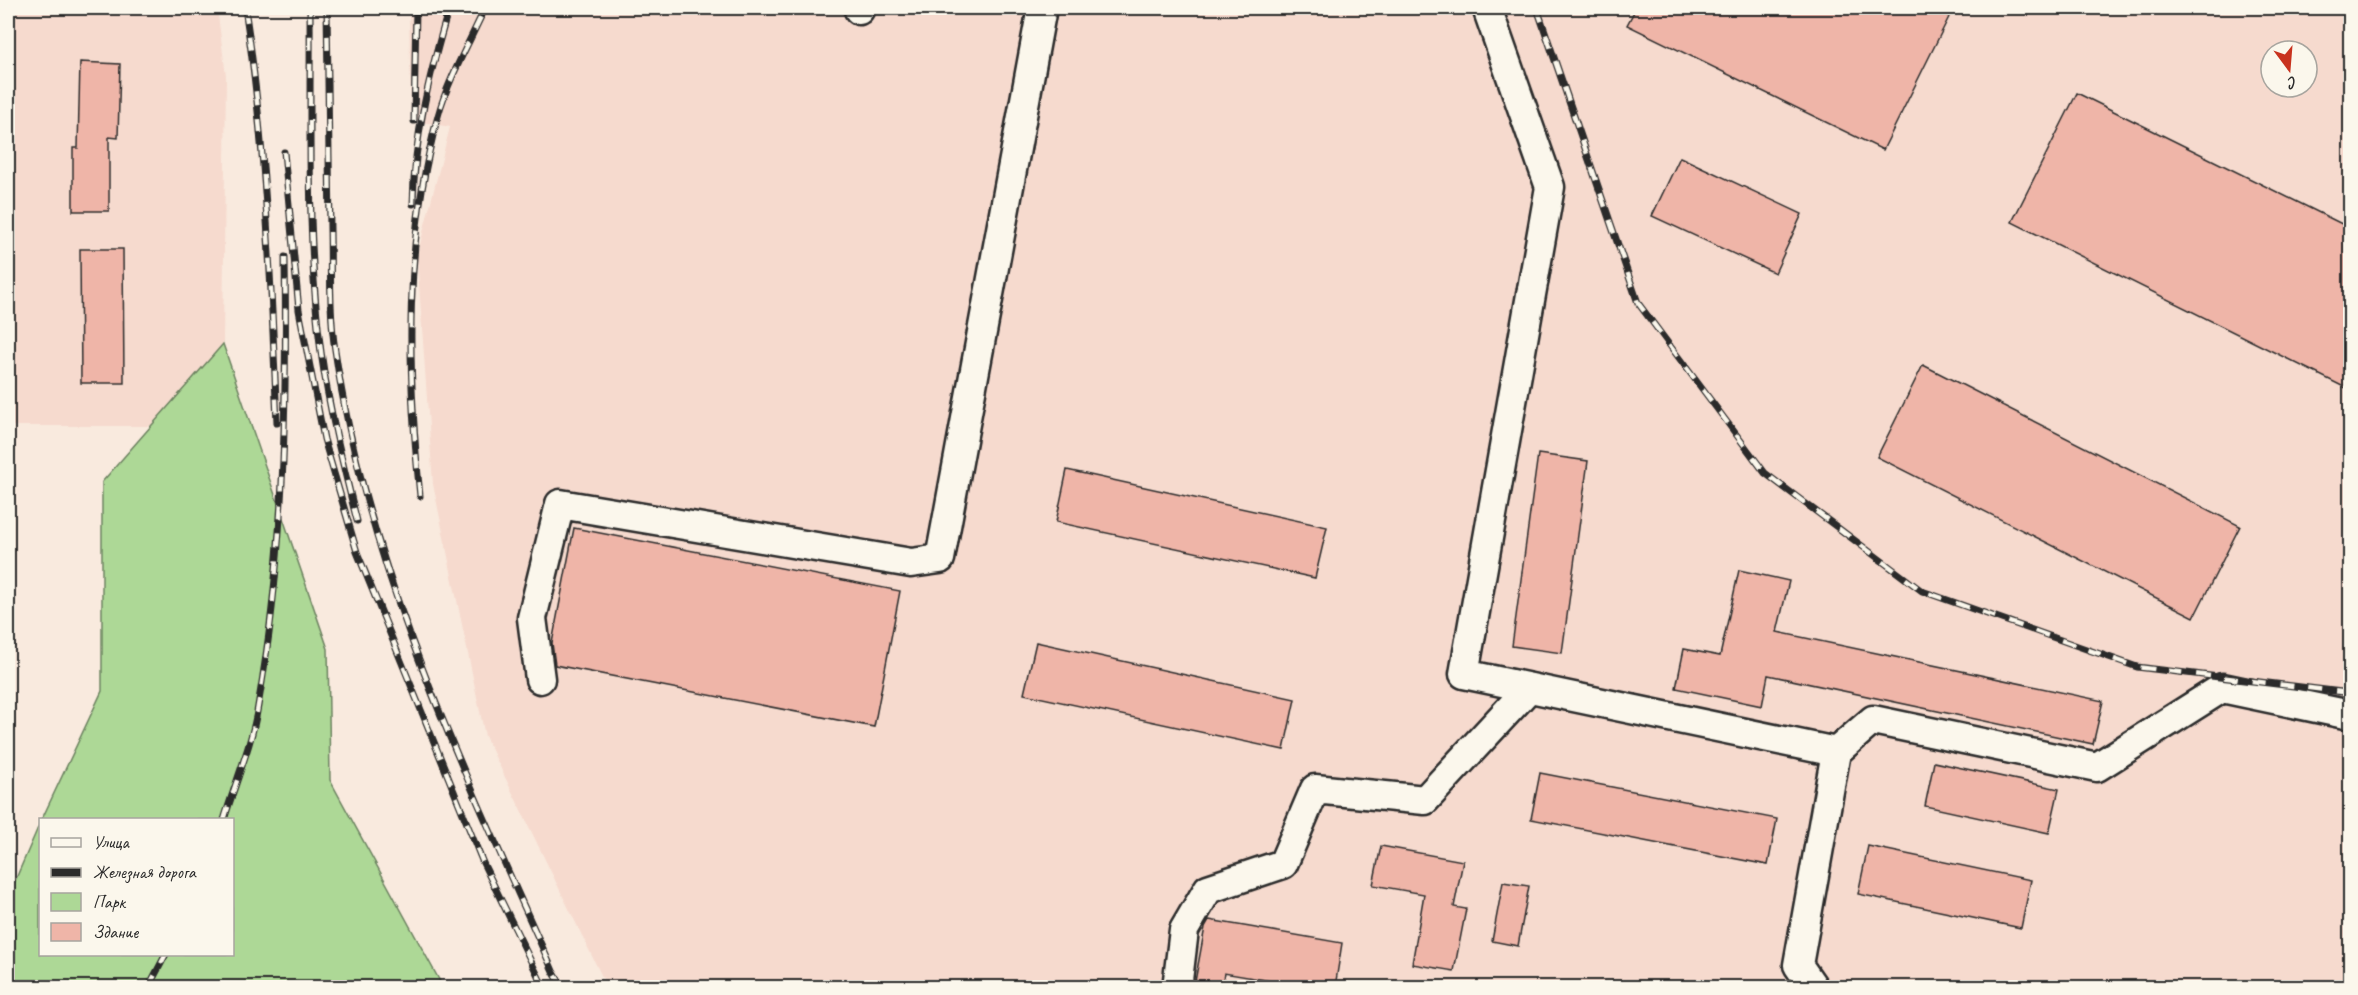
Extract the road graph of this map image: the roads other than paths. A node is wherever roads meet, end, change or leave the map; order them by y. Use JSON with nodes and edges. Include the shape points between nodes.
{"nodes":[{"id":1,"x":1042,"y":8,"type":"edge"},
{"id":2,"x":1487,"y":8,"type":"edge"},
{"id":3,"x":540,"y":679,"type":"dead end"},
{"id":4,"x":1529,"y":687,"type":"junction"},
{"id":5,"x":2350,"y":716,"type":"edge"},
{"id":6,"x":1836,"y":752,"type":"junction"},
{"id":7,"x":1177,"y":987,"type":"edge"},
{"id":8,"x":1814,"y":987,"type":"edge"}],
"edges":[{"from":1,"to":3,"type":"lane","via":[[940,559],[911,563],[560,504],[532,618]]},
{"from":2,"to":4,"type":"lane","via":[[1550,187],[1464,674]]},
{"from":4,"to":6,"type":"lane"},
{"from":4,"to":7,"type":"lane","via":[[1425,800],[1315,789],[1283,864],[1208,889],[1184,930]]},
{"from":5,"to":6,"type":"lane","via":[[2222,688],[2097,767],[1873,720]]},
{"from":6,"to":8,"type":"lane","via":[[1798,965]]}]}
